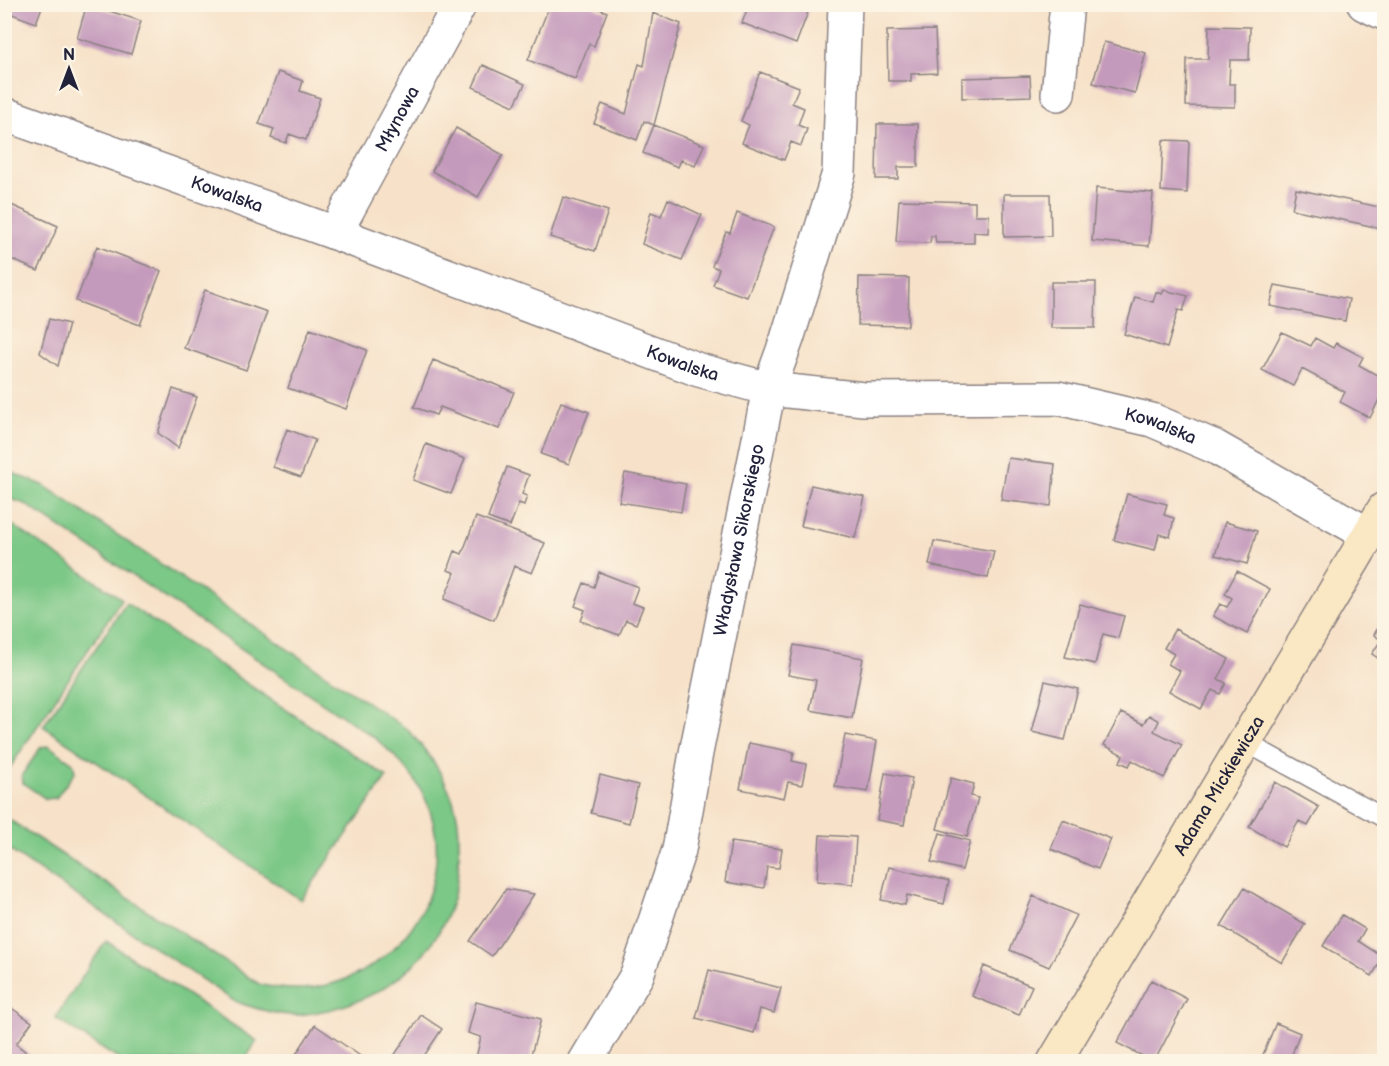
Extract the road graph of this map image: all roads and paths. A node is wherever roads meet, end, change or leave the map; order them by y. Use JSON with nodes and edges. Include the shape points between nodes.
{"nodes":[{"id":1,"x":460,"y":4,"type":"edge"},
{"id":2,"x":845,"y":4,"type":"edge"},
{"id":3,"x":1067,"y":4,"type":"edge"},
{"id":4,"x":1364,"y":4,"type":"edge"},
{"id":5,"x":1384,"y":13,"type":"edge"},
{"id":6,"x":1058,"y":94,"type":"dead end"},
{"id":7,"x":4,"y":114,"type":"edge"},
{"id":8,"x":335,"y":233,"type":"junction"},
{"id":9,"x":769,"y":389,"type":"junction"},
{"id":10,"x":1377,"y":522,"type":"edge"},
{"id":11,"x":1245,"y":742,"type":"junction"},
{"id":12,"x":1384,"y":819,"type":"edge"},
{"id":13,"x":585,"y":1062,"type":"edge"},
{"id":14,"x":1054,"y":1062,"type":"edge"}],
"edges":[{"from":1,"to":8,"type":"street","name":"Młynowa"},
{"from":2,"to":9,"type":"street","name":"Władysława Sikorskiego","via":[[839,173]]},
{"from":3,"to":6,"type":"street"},
{"from":4,"to":5,"type":"street"},
{"from":7,"to":8,"type":"street","name":"Kowalska"},
{"from":8,"to":9,"type":"street","name":"Kowalska","via":[[699,370]]},
{"from":9,"to":10,"type":"street","name":"Kowalska","via":[[864,399],[1058,398],[1152,420]]},
{"from":9,"to":13,"type":"street","name":"Władysława Sikorskiego","via":[[679,850],[637,975]]},
{"from":10,"to":11,"type":"main road","name":"Adama Mickiewicza"},
{"from":11,"to":12,"type":"lane"},
{"from":11,"to":14,"type":"main road","name":"Adama Mickiewicza"}]}
